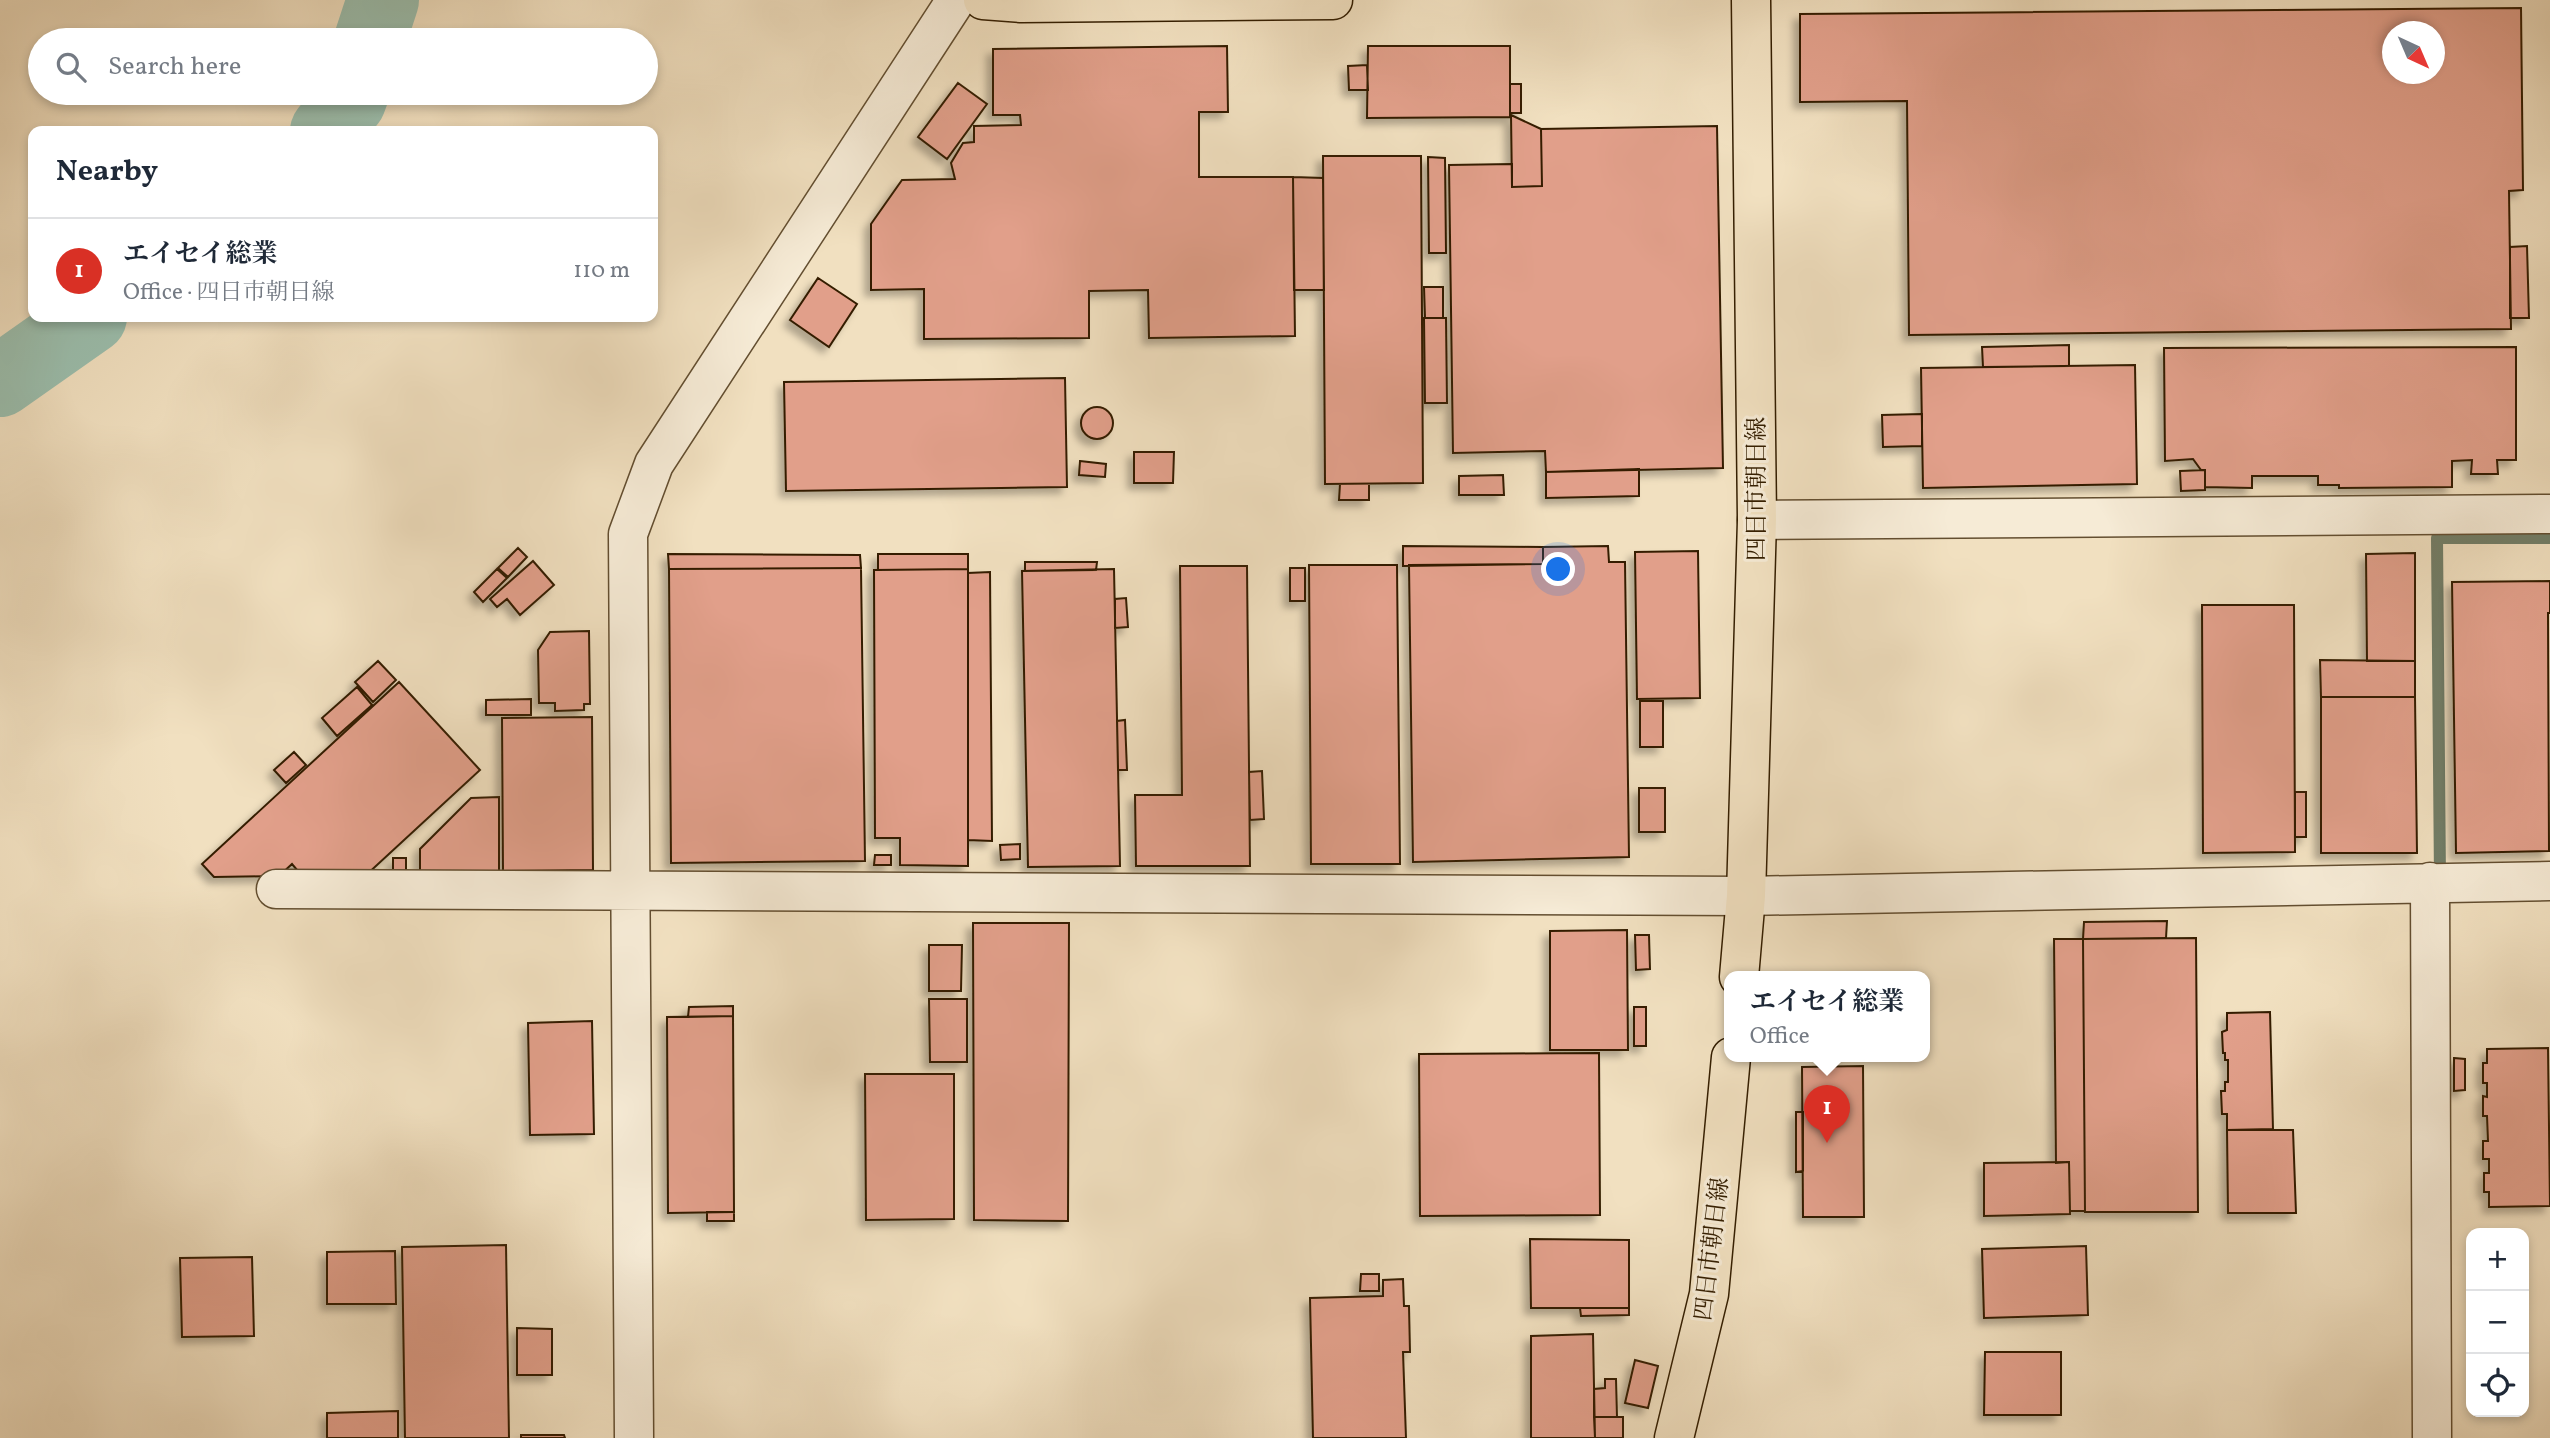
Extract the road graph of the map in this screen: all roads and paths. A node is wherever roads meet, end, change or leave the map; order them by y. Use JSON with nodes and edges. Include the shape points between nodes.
{"nodes":[{"id":1,"x":956,"y":0,"type":"edge"},
{"id":2,"x":983,"y":0,"type":"edge"},
{"id":3,"x":1333,"y":0,"type":"edge"},
{"id":4,"x":1751,"y":0,"type":"edge"},
{"id":5,"x":2550,"y":514,"type":"edge"},
{"id":6,"x":1757,"y":520,"type":"junction"},
{"id":7,"x":2550,"y":881,"type":"edge"},
{"id":8,"x":2440,"y":882,"type":"junction"},
{"id":9,"x":276,"y":889,"type":"dead end"},
{"id":10,"x":630,"y":892,"type":"junction"},
{"id":11,"x":1746,"y":896,"type":"junction"},
{"id":12,"x":1740,"y":971,"type":"edge"},
{"id":13,"x":1731,"y":1062,"type":"edge"},
{"id":14,"x":634,"y":1438,"type":"edge"},
{"id":15,"x":1674,"y":1438,"type":"edge"},
{"id":16,"x":2432,"y":1438,"type":"edge"}],
"edges":[{"from":1,"to":10,"type":"street","via":[[654,464],[632,522],[628,534]]},
{"from":2,"to":3,"type":"main road"},
{"from":4,"to":6,"type":"main road","name":"四日市朝日線"},
{"from":5,"to":6,"type":"street"},
{"from":6,"to":11,"type":"main road","name":"四日市朝日線"},
{"from":7,"to":8,"type":"street"},
{"from":8,"to":11,"type":"street"},
{"from":8,"to":16,"type":"street"},
{"from":9,"to":10,"type":"street"},
{"from":10,"to":11,"type":"street"},
{"from":10,"to":14,"type":"street"},
{"from":11,"to":12,"type":"main road","name":"四日市朝日線"},
{"from":13,"to":15,"type":"main road","name":"四日市朝日線","via":[[1709,1294]]}]}
